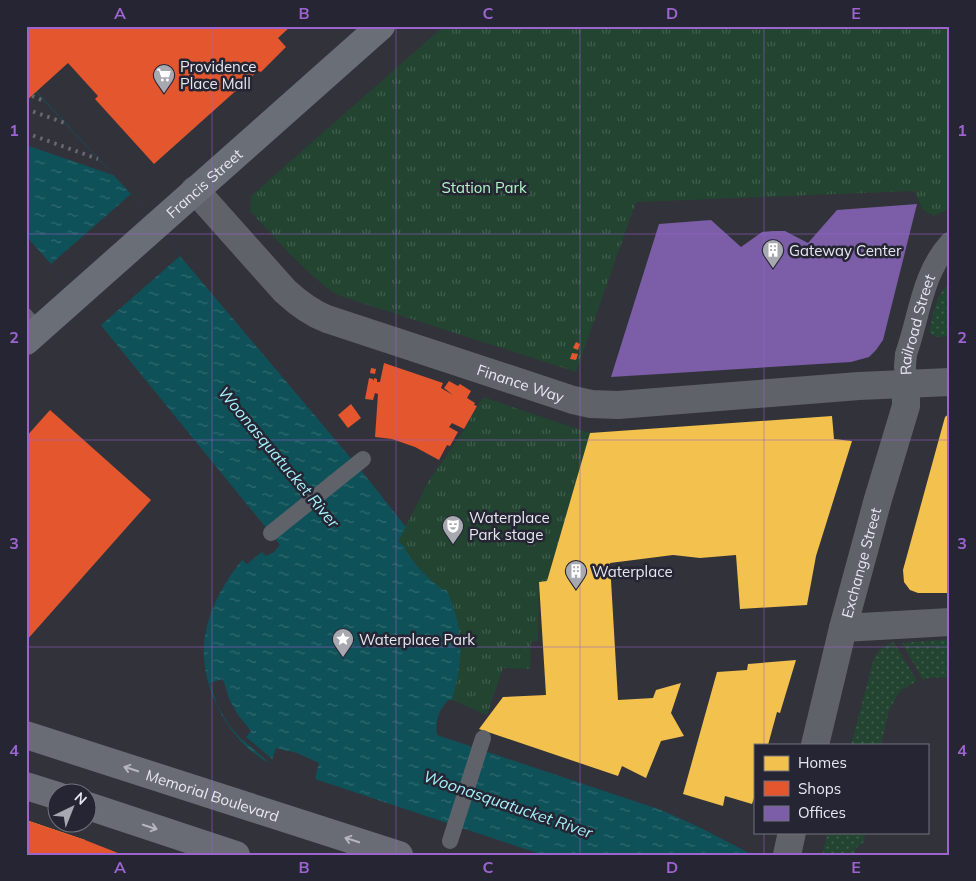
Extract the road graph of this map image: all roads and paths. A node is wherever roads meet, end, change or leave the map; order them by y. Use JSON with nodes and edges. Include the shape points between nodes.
{"nodes":[{"id":1,"x":381,"y":26,"type":"edge"},
{"id":2,"x":195,"y":190,"type":"junction"},
{"id":3,"x":950,"y":243,"type":"edge"},
{"id":4,"x":31,"y":327,"type":"edge"},
{"id":5,"x":950,"y":382,"type":"edge"},
{"id":6,"x":906,"y":383,"type":"junction"},
{"id":7,"x":363,"y":459,"type":"dead end"},
{"id":8,"x":271,"y":533,"type":"dead end"},
{"id":9,"x":950,"y":622,"type":"edge"},
{"id":10,"x":843,"y":628,"type":"junction"},
{"id":11,"x":26,"y":735,"type":"edge"},
{"id":12,"x":483,"y":738,"type":"dead end"},
{"id":13,"x":815,"y":744,"type":"edge"},
{"id":14,"x":26,"y":786,"type":"edge"},
{"id":15,"x":48,"y":793,"type":"edge"},
{"id":16,"x":98,"y":809,"type":"edge"},
{"id":17,"x":791,"y":834,"type":"edge"},
{"id":18,"x":450,"y":841,"type":"dead end"},
{"id":19,"x":236,"y":855,"type":"edge"},
{"id":20,"x":399,"y":855,"type":"edge"},
{"id":21,"x":786,"y":855,"type":"edge"}],
"edges":[{"from":1,"to":2,"type":"main road","name":"Francis Street"},
{"from":2,"to":4,"type":"main road","name":"Francis Street","via":[[77,296]]},
{"from":2,"to":6,"type":"street","name":"Finance Way","via":[[285,291],[313,313],[573,400],[618,405]]},
{"from":3,"to":6,"type":"street","name":"Railroad Street","via":[[940,253],[926,289],[906,354]]},
{"from":5,"to":6,"type":"street","name":"Finance Way"},
{"from":6,"to":10,"type":"street","name":"Exchange Street","via":[[906,406]]},
{"from":7,"to":8,"type":"street"},
{"from":9,"to":10,"type":"street"},
{"from":10,"to":13,"type":"street","name":"Exchange Street"},
{"from":20,"to":11,"type":"main road","name":"Memorial Boulevard","one_way":true},
{"from":12,"to":18,"type":"street"},
{"from":14,"to":15,"type":"main road"},
{"from":16,"to":19,"type":"main road","one_way":true},
{"from":17,"to":21,"type":"street"}]}
